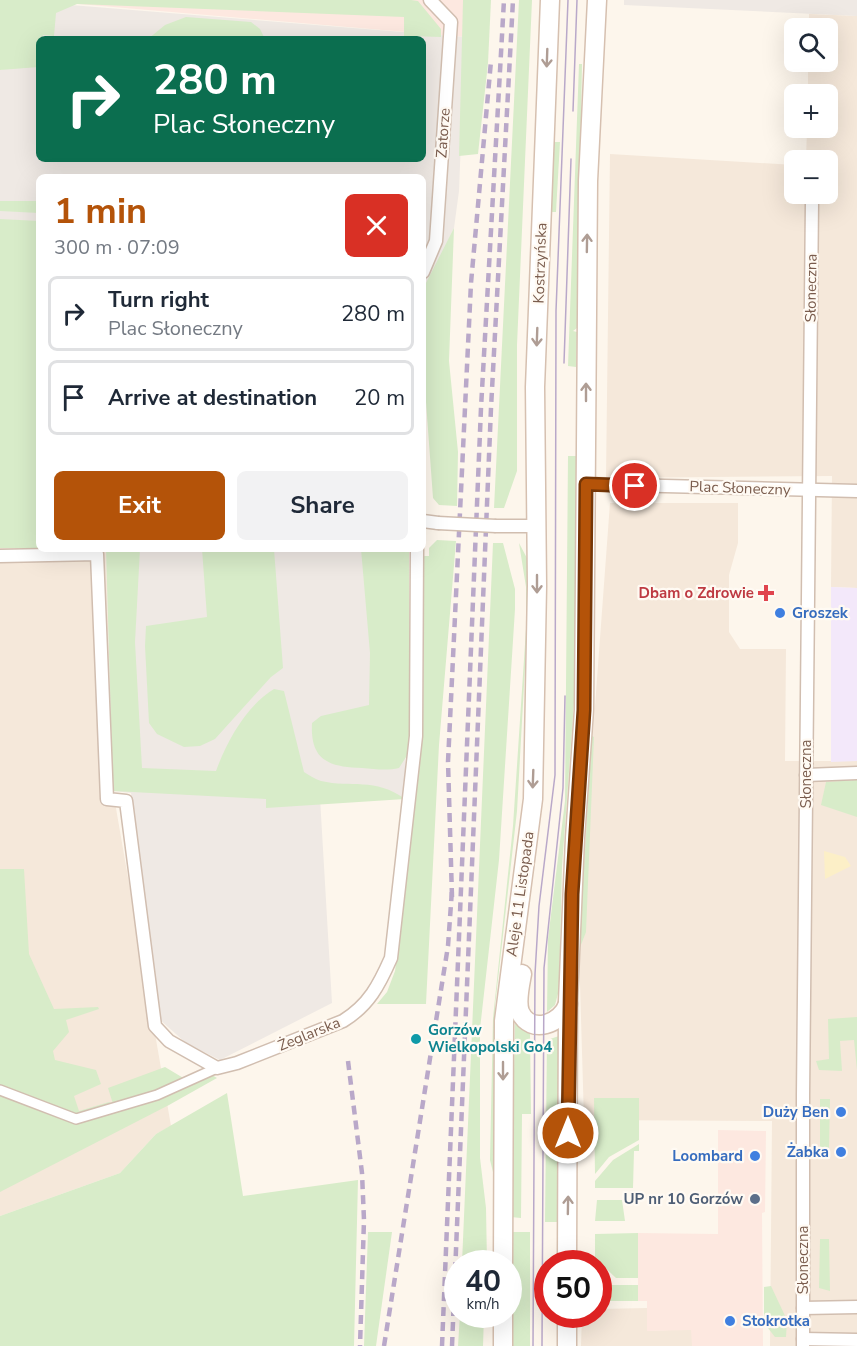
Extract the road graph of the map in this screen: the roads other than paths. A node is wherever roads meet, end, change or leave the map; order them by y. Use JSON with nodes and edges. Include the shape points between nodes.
{"nodes":[{"id":1,"x":430,"y":0,"type":"edge"},
{"id":2,"x":550,"y":0,"type":"edge"},
{"id":3,"x":596,"y":2,"type":"edge"},
{"id":4,"x":812,"y":204,"type":"edge"},
{"id":5,"x":426,"y":265,"type":"edge"},
{"id":6,"x":586,"y":484,"type":"junction"},
{"id":7,"x":808,"y":490,"type":"junction"},
{"id":8,"x":857,"y":491,"type":"edge"},
{"id":9,"x":426,"y":521,"type":"edge"},
{"id":10,"x":537,"y":526,"type":"junction"},
{"id":11,"x":417,"y":552,"type":"edge"},
{"id":12,"x":0,"y":556,"type":"edge"},
{"id":13,"x":857,"y":773,"type":"edge"},
{"id":14,"x":806,"y":775,"type":"junction"},
{"id":15,"x":528,"y":846,"type":"junction"},
{"id":16,"x":568,"y":1000,"type":"junction"},
{"id":17,"x":217,"y":1068,"type":"junction"},
{"id":18,"x":0,"y":1090,"type":"edge"},
{"id":19,"x":503,"y":1250,"type":"edge"},
{"id":20,"x":567,"y":1250,"type":"edge"},
{"id":21,"x":857,"y":1307,"type":"edge"},
{"id":22,"x":803,"y":1308,"type":"junction"},
{"id":23,"x":503,"y":1328,"type":"edge"},
{"id":24,"x":567,"y":1328,"type":"edge"},
{"id":25,"x":857,"y":1340,"type":"edge"},
{"id":26,"x":803,"y":1342,"type":"edge"},
{"id":27,"x":503,"y":1346,"type":"edge"},
{"id":28,"x":567,"y":1346,"type":"edge"}],
"edges":[{"from":1,"to":5,"type":"street","name":"Zatorze","via":[[451,22],[436,241]]},
{"from":2,"to":10,"type":"main road","name":"Kostrzyńska","one_way":true,"via":[[535,387]]},
{"from":6,"to":3,"type":"main road","one_way":true,"via":[[588,181]]},
{"from":4,"to":7,"type":"street","name":"Słoneczna"},
{"from":6,"to":7,"type":"street","name":"Plac Słoneczny"},
{"from":6,"to":16,"type":"main road","via":[[584,710]]},
{"from":7,"to":8,"type":"street","name":"Plac Słoneczny"},
{"from":7,"to":14,"type":"street","name":"Słoneczna"},
{"from":9,"to":10,"type":"street","bridge":true},
{"from":10,"to":15,"type":"main road","name":"Aleje 11 Listopada","one_way":true,"via":[[534,754]]},
{"from":11,"to":17,"type":"street","name":"Żeglarska","via":[[416,736],[391,958],[377,990],[358,1012]]},
{"from":12,"to":17,"type":"street","via":[[97,554],[107,799],[126,801],[155,1026],[169,1041]]},
{"from":13,"to":14,"type":"street"},
{"from":14,"to":22,"type":"street","name":"Słoneczna"},
{"from":15,"to":16,"type":"main road","via":[[529,905],[520,1012],[534,1023],[549,1024],[563,1015]]},
{"from":15,"to":19,"type":"main road","name":"Aleje 11 Listopada","one_way":true,"via":[[504,1021]]},
{"from":20,"to":16,"type":"main road","one_way":true},
{"from":17,"to":18,"type":"street","via":[[158,1095],[76,1119]]},
{"from":21,"to":22,"type":"street"},
{"from":22,"to":26,"type":"street","name":"Słoneczna"},
{"from":23,"to":27,"type":"main road"},
{"from":24,"to":28,"type":"main road"},
{"from":25,"to":26,"type":"street"}]}
